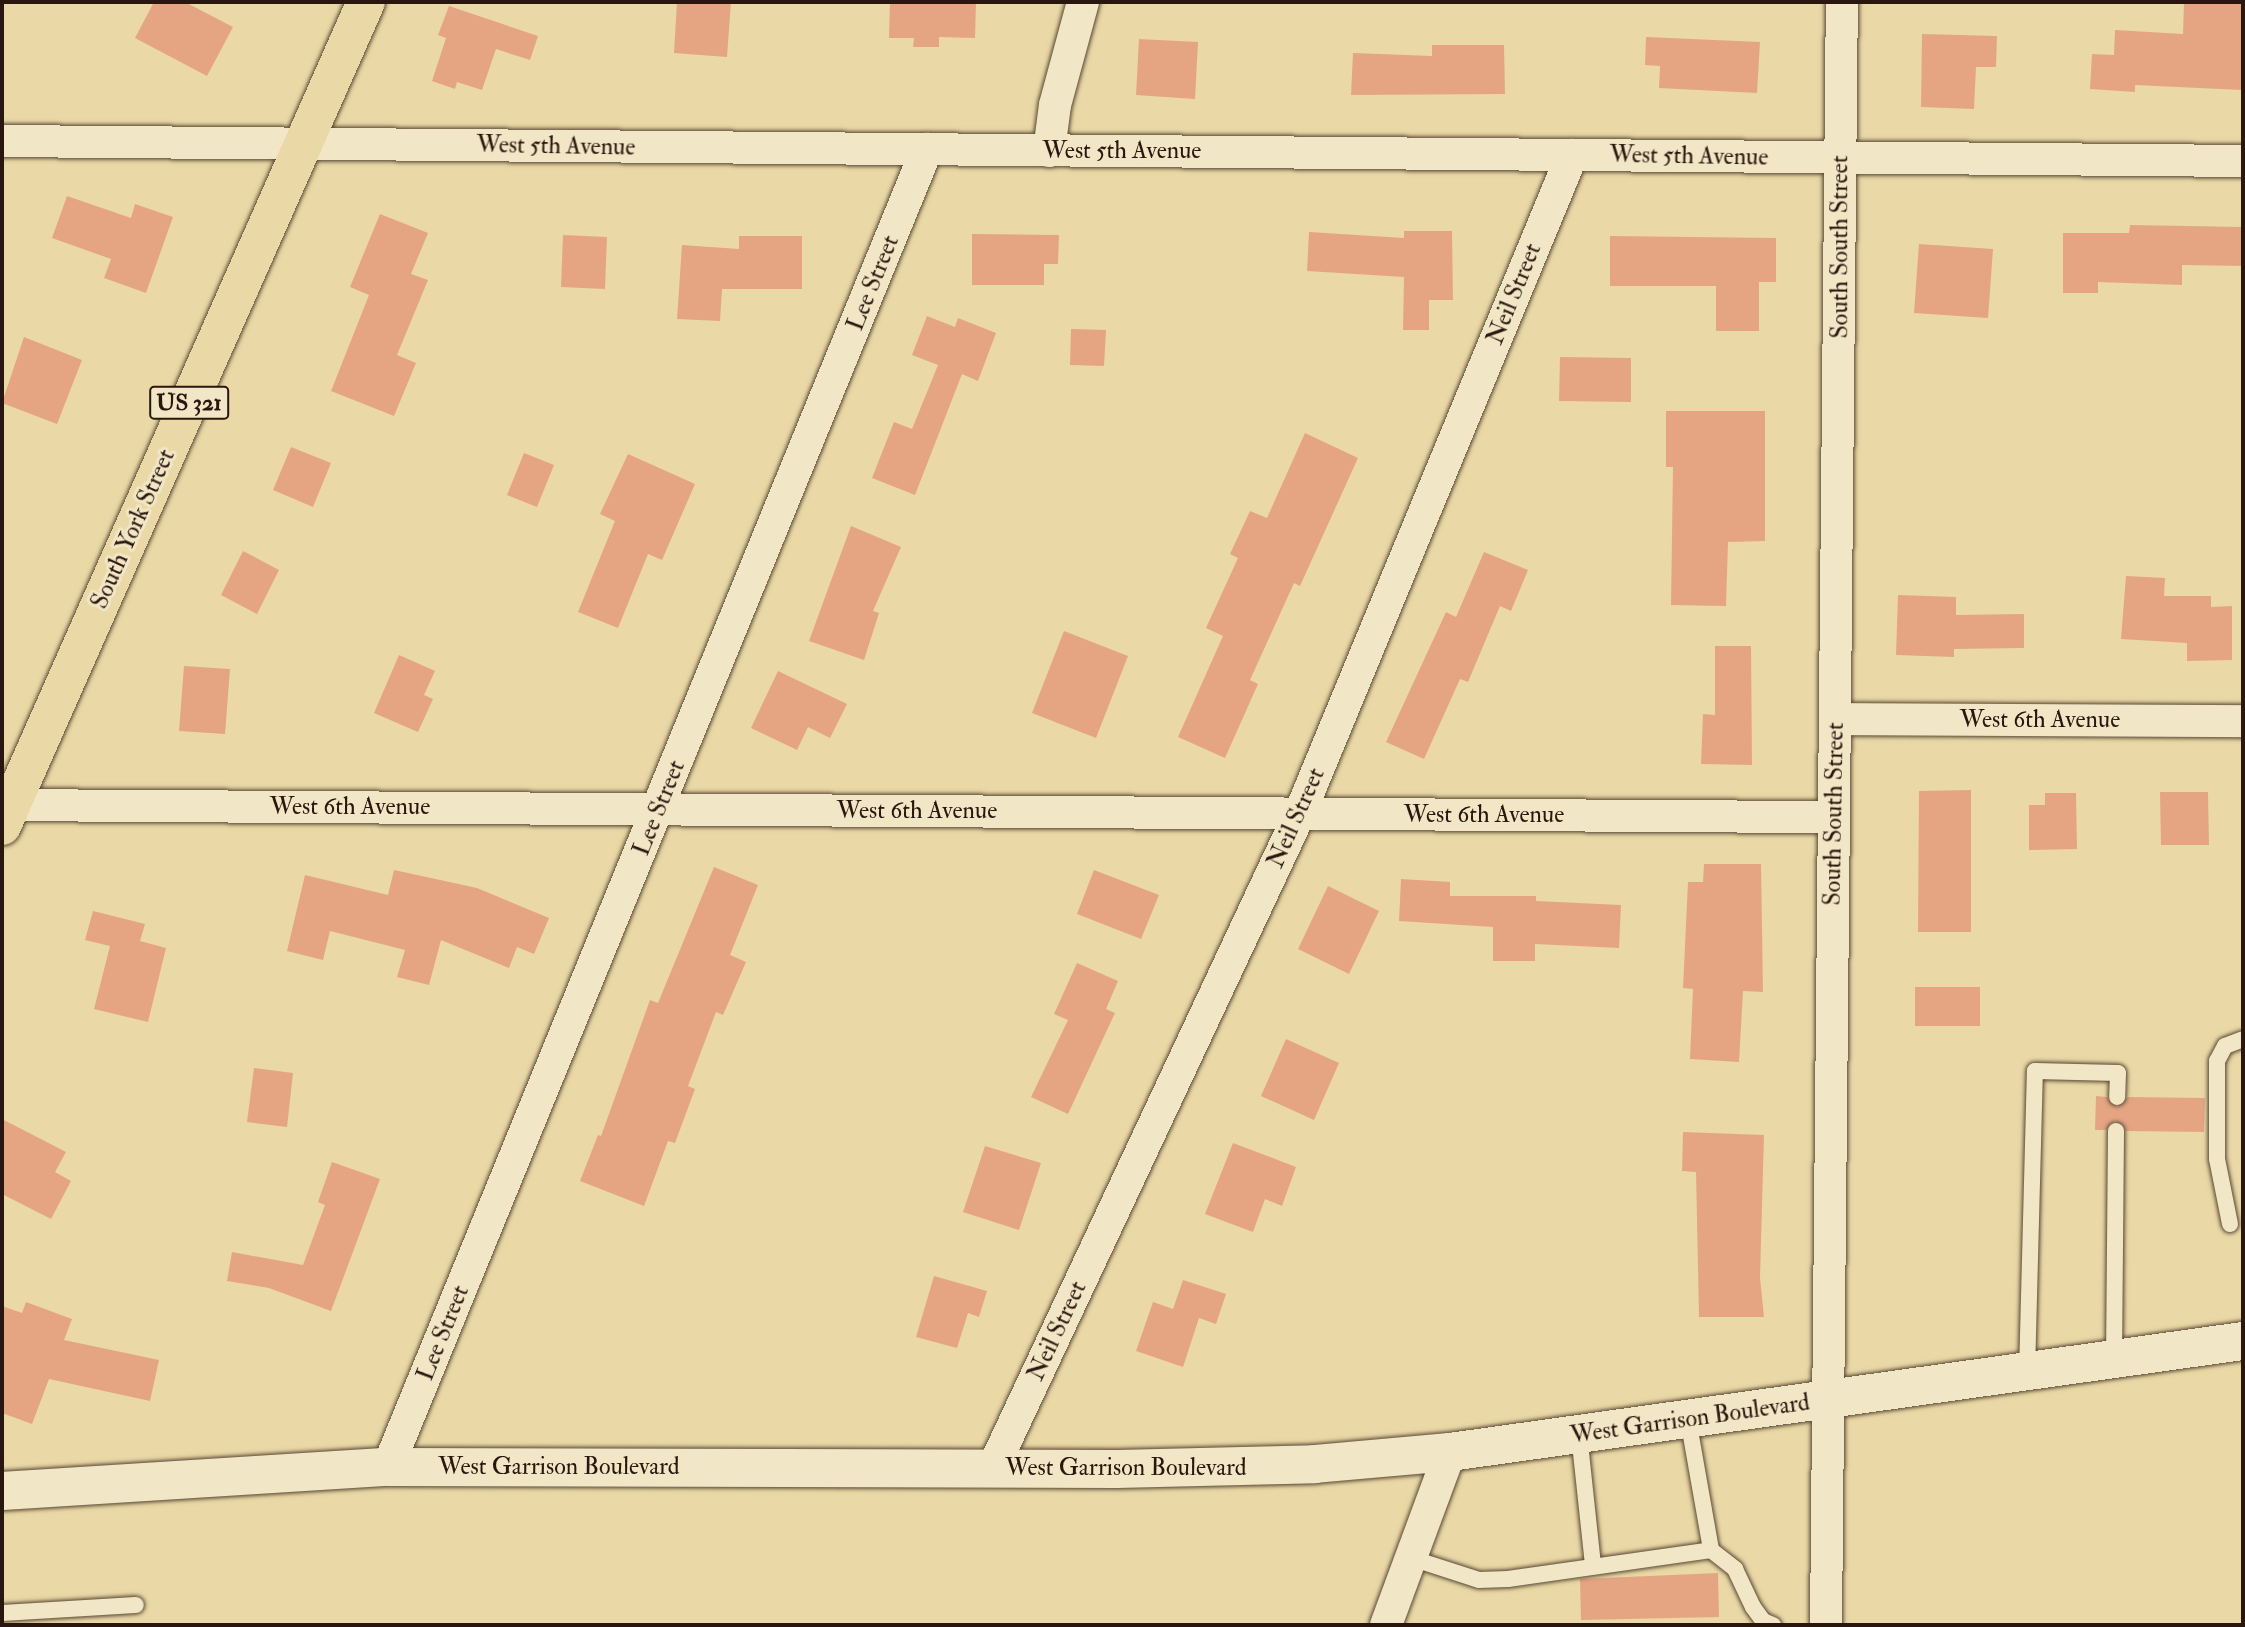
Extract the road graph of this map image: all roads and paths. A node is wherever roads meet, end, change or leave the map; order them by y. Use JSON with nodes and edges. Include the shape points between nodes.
{"nodes":[{"id":1,"x":366,"y":2,"type":"edge"},
{"id":2,"x":1083,"y":2,"type":"edge"},
{"id":3,"x":1842,"y":2,"type":"edge"},
{"id":4,"x":2,"y":141,"type":"edge"},
{"id":5,"x":303,"y":144,"type":"junction"},
{"id":6,"x":927,"y":149,"type":"junction"},
{"id":7,"x":1049,"y":150,"type":"junction"},
{"id":8,"x":1572,"y":155,"type":"junction"},
{"id":9,"x":1841,"y":157,"type":"junction"},
{"id":10,"x":2243,"y":161,"type":"edge"},
{"id":11,"x":1836,"y":719,"type":"junction"},
{"id":12,"x":2243,"y":720,"type":"edge"},
{"id":13,"x":659,"y":809,"type":"junction"},
{"id":14,"x":5,"y":812,"type":"edge"},
{"id":15,"x":1300,"y":813,"type":"junction"},
{"id":16,"x":1832,"y":817,"type":"junction"},
{"id":17,"x":2243,"y":1039,"type":"edge"},
{"id":18,"x":2117,"y":1097,"type":"dead end"},
{"id":19,"x":2116,"y":1130,"type":"dead end"},
{"id":20,"x":2230,"y":1224,"type":"dead end"},
{"id":21,"x":2243,"y":1341,"type":"edge"},
{"id":22,"x":2114,"y":1360,"type":"junction"},
{"id":23,"x":2027,"y":1373,"type":"junction"},
{"id":24,"x":1830,"y":1399,"type":"junction"},
{"id":25,"x":1688,"y":1419,"type":"junction"},
{"id":26,"x":1578,"y":1434,"type":"junction"},
{"id":27,"x":1450,"y":1452,"type":"junction"},
{"id":28,"x":388,"y":1466,"type":"junction"},
{"id":29,"x":993,"y":1468,"type":"junction"},
{"id":30,"x":2,"y":1491,"type":"edge"},
{"id":31,"x":1711,"y":1550,"type":"junction"},
{"id":32,"x":1411,"y":1558,"type":"junction"},
{"id":33,"x":1592,"y":1565,"type":"junction"},
{"id":34,"x":136,"y":1605,"type":"dead end"},
{"id":35,"x":2,"y":1613,"type":"edge"},
{"id":36,"x":1386,"y":1625,"type":"edge"},
{"id":37,"x":1773,"y":1625,"type":"edge"},
{"id":38,"x":1826,"y":1625,"type":"edge"}],
"edges":[{"from":1,"to":5,"type":"main road","name":"South York Street","number":"US 321"},
{"from":2,"to":7,"type":"street","via":[[1055,105]]},
{"from":3,"to":9,"type":"street","name":"South South Street"},
{"from":4,"to":5,"type":"street","name":"West 5th Avenue"},
{"from":5,"to":6,"type":"street","name":"West 5th Avenue"},
{"from":5,"to":14,"type":"main road","name":"South York Street","number":"US 321"},
{"from":6,"to":7,"type":"street","name":"West 5th Avenue"},
{"from":6,"to":13,"type":"street","name":"Lee Street"},
{"from":7,"to":8,"type":"street","name":"West 5th Avenue"},
{"from":8,"to":9,"type":"street","name":"West 5th Avenue"},
{"from":8,"to":15,"type":"street","name":"Neil Street"},
{"from":9,"to":10,"type":"street","name":"West 5th Avenue"},
{"from":9,"to":11,"type":"street","name":"South South Street"},
{"from":11,"to":12,"type":"street","name":"West 6th Avenue"},
{"from":11,"to":16,"type":"street","name":"South South Street"},
{"from":13,"to":14,"type":"street","name":"West 6th Avenue"},
{"from":13,"to":15,"type":"street","name":"West 6th Avenue"},
{"from":13,"to":28,"type":"street","name":"Lee Street"},
{"from":15,"to":16,"type":"street","name":"West 6th Avenue"},
{"from":15,"to":29,"type":"street","name":"Neil Street"},
{"from":16,"to":24,"type":"street","name":"South South Street"},
{"from":17,"to":20,"type":"lane","via":[[2225,1046],[2217,1061],[2217,1159]]},
{"from":18,"to":23,"type":"lane","via":[[2118,1073],[2035,1071]]},
{"from":19,"to":22,"type":"lane"},
{"from":21,"to":22,"type":"main road","name":"West Garrison Boulevard"},
{"from":22,"to":23,"type":"main road","name":"West Garrison Boulevard"},
{"from":23,"to":24,"type":"main road","name":"West Garrison Boulevard"},
{"from":24,"to":25,"type":"main road","name":"West Garrison Boulevard"},
{"from":24,"to":38,"type":"street","name":"South South Street"},
{"from":25,"to":26,"type":"main road","name":"West Garrison Boulevard"},
{"from":25,"to":31,"type":"lane"},
{"from":26,"to":27,"type":"main road","name":"West Garrison Boulevard"},
{"from":26,"to":33,"type":"lane"},
{"from":27,"to":29,"type":"main road","name":"West Garrison Boulevard","via":[[1249,1468]]},
{"from":27,"to":32,"type":"street"},
{"from":28,"to":29,"type":"main road","name":"West Garrison Boulevard"},
{"from":28,"to":30,"type":"main road","name":"West Garrison Boulevard"},
{"from":31,"to":33,"type":"lane"},
{"from":31,"to":37,"type":"lane","via":[[1735,1569],[1752,1607]]},
{"from":32,"to":33,"type":"lane","via":[[1479,1580]]},
{"from":32,"to":36,"type":"street"},
{"from":34,"to":35,"type":"lane"}]}
